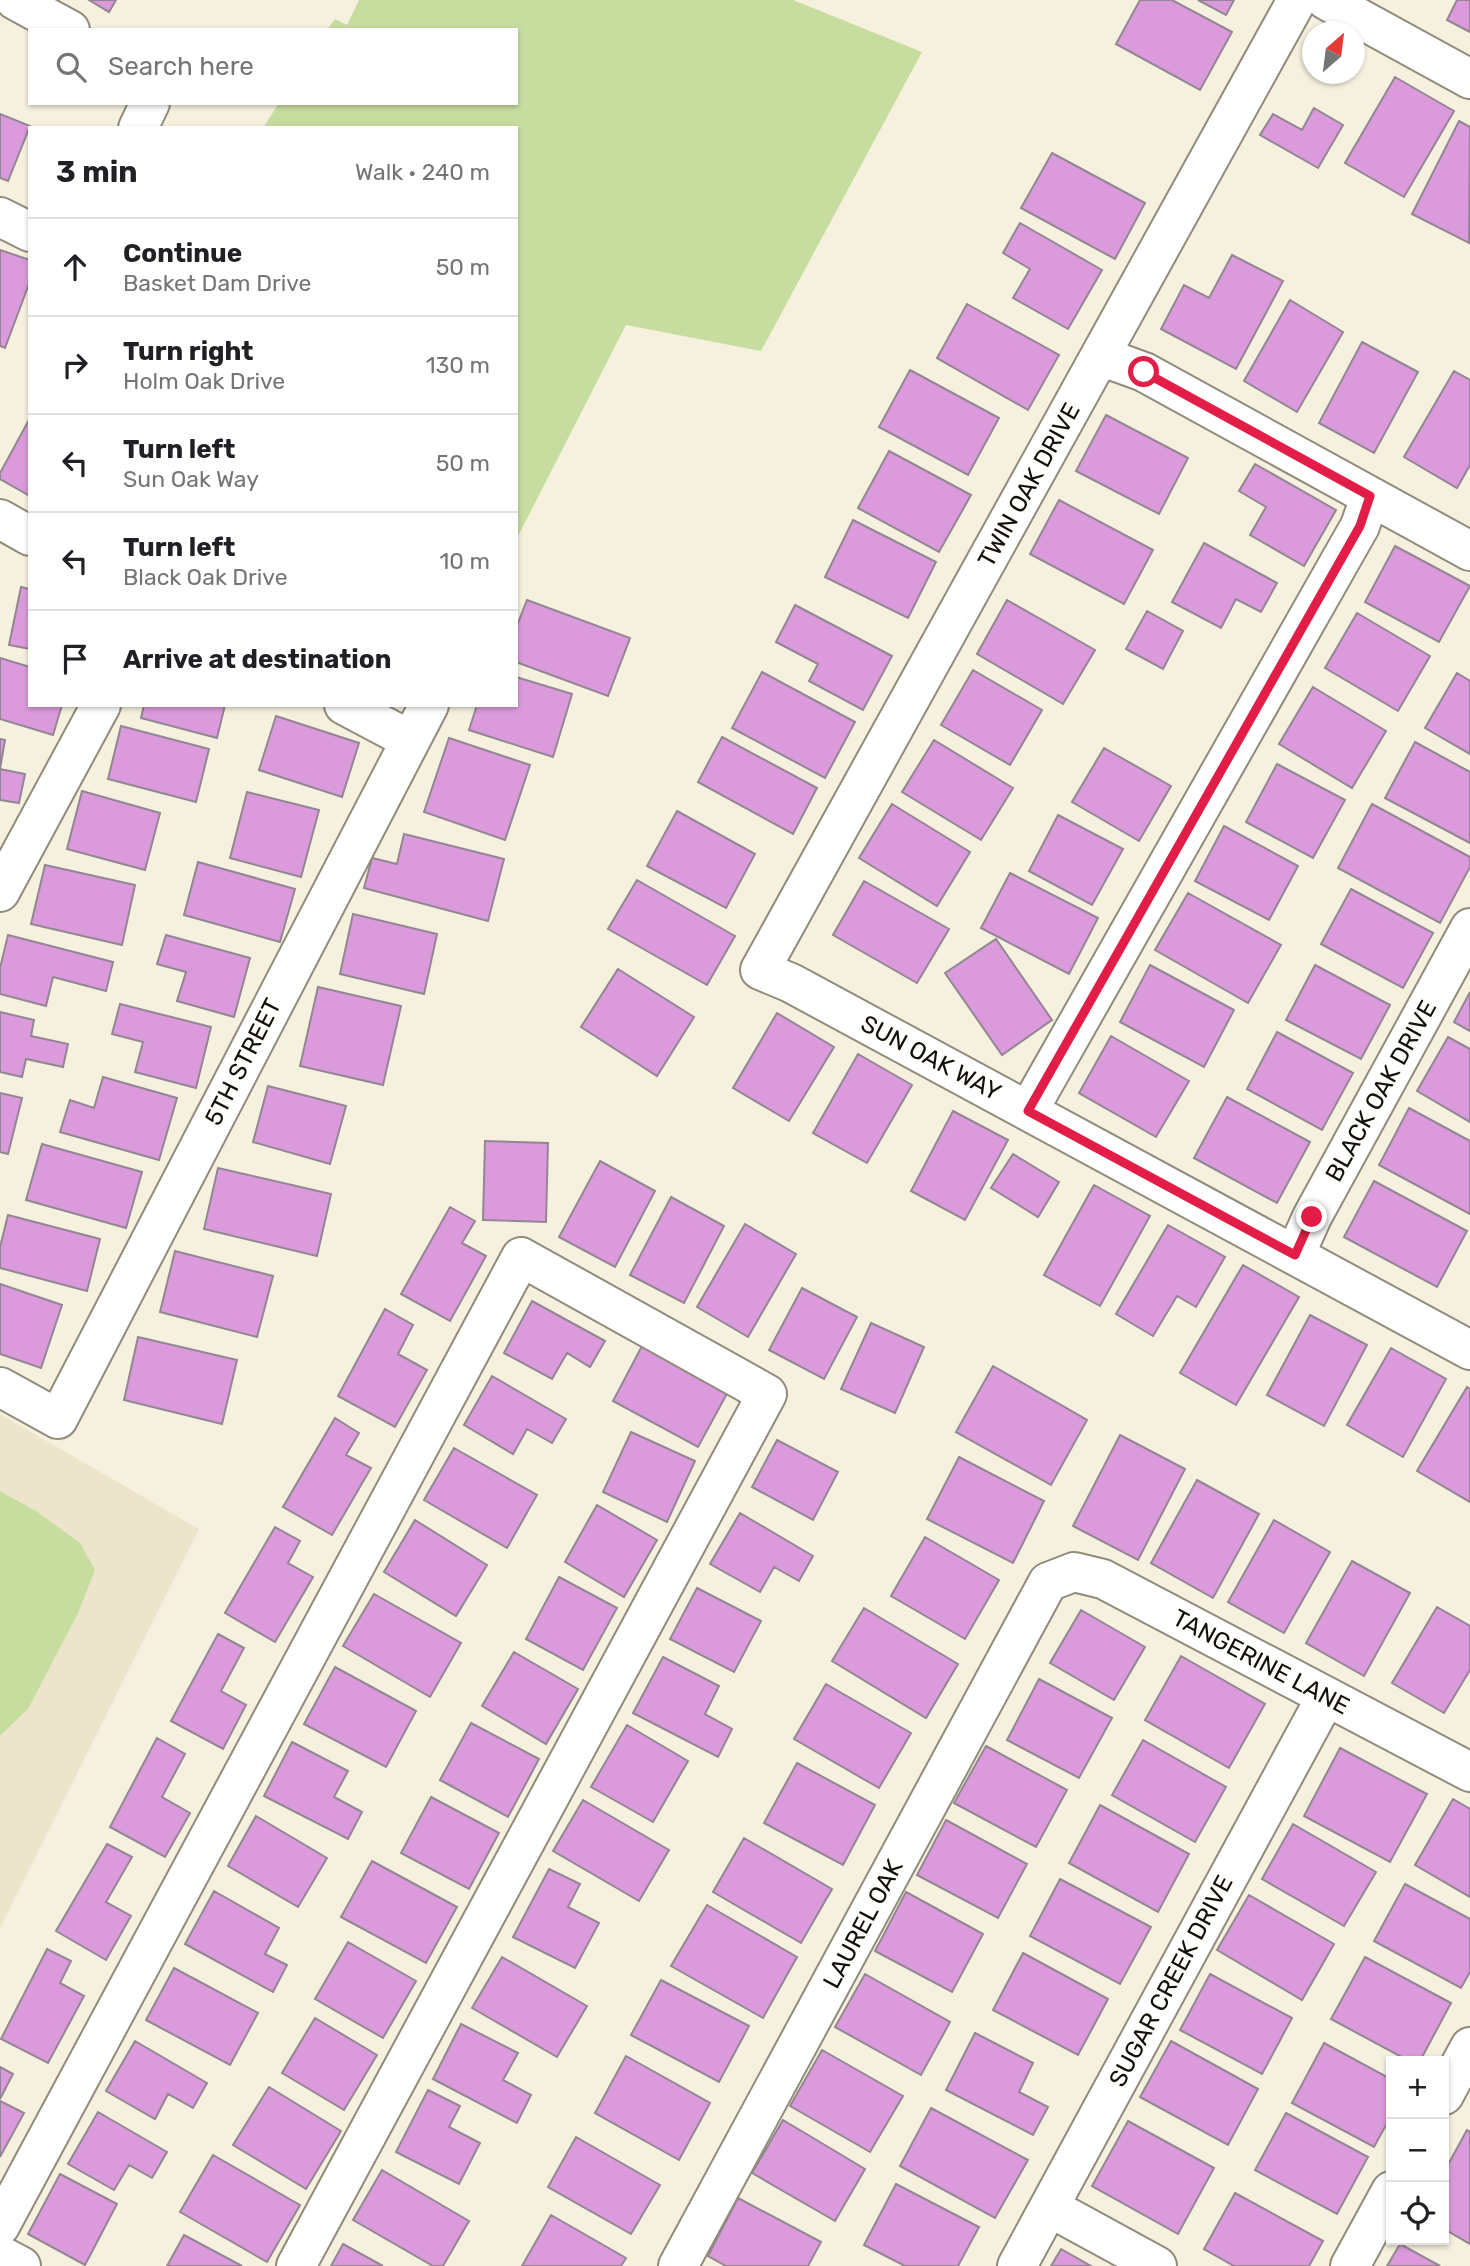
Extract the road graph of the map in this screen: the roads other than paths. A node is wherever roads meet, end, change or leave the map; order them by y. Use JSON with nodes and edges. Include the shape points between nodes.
{"nodes":[{"id":1,"x":15,"y":0,"type":"edge"},
{"id":2,"x":1297,"y":0,"type":"edge"},
{"id":3,"x":1326,"y":0,"type":"edge"},
{"id":4,"x":66,"y":28,"type":"edge"},
{"id":5,"x":1470,"y":79,"type":"edge"},
{"id":6,"x":149,"y":105,"type":"edge"},
{"id":7,"x":139,"y":126,"type":"edge"},
{"id":8,"x":0,"y":217,"type":"edge"},
{"id":9,"x":28,"y":231,"type":"edge"},
{"id":10,"x":1100,"y":356,"type":"junction"},
{"id":11,"x":1370,"y":496,"type":"junction"},
{"id":12,"x":0,"y":519,"type":"edge"},
{"id":13,"x":28,"y":535,"type":"edge"},
{"id":14,"x":1470,"y":551,"type":"edge"},
{"id":15,"x":100,"y":707,"type":"edge"},
{"id":16,"x":348,"y":707,"type":"edge"},
{"id":17,"x":428,"y":707,"type":"edge"},
{"id":18,"x":410,"y":740,"type":"junction"},
{"id":19,"x":0,"y":892,"type":"edge"},
{"id":20,"x":1470,"y":928,"type":"edge"},
{"id":21,"x":760,"y":970,"type":"joint"},
{"id":22,"x":1028,"y":1111,"type":"junction"},
{"id":23,"x":1295,"y":1255,"type":"junction"},
{"id":24,"x":1470,"y":1350,"type":"edge"},
{"id":25,"x":0,"y":1387,"type":"edge"},
{"id":26,"x":1048,"y":1582,"type":"joint"},
{"id":27,"x":1326,"y":1696,"type":"junction"},
{"id":28,"x":1470,"y":1772,"type":"edge"},
{"id":29,"x":1470,"y":2047,"type":"edge"},
{"id":30,"x":1455,"y":2088,"type":"edge"},
{"id":31,"x":1386,"y":2200,"type":"edge"},
{"id":32,"x":1049,"y":2207,"type":"junction"},
{"id":33,"x":0,"y":2226,"type":"edge"},
{"id":34,"x":0,"y":2255,"type":"edge"},
{"id":35,"x":21,"y":2266,"type":"edge"},
{"id":36,"x":296,"y":2266,"type":"edge"},
{"id":37,"x":678,"y":2266,"type":"edge"},
{"id":38,"x":1017,"y":2266,"type":"edge"},
{"id":39,"x":1157,"y":2266,"type":"edge"},
{"id":40,"x":1350,"y":2266,"type":"edge"}],
"edges":[{"from":1,"to":4,"type":"street"},
{"from":2,"to":10,"type":"street","name":"TWIN OAK DRIVE"},
{"from":3,"to":5,"type":"street"},
{"from":6,"to":7,"type":"street"},
{"from":8,"to":9,"type":"street"},
{"from":10,"to":11,"type":"street","via":[[1144,372]]},
{"from":10,"to":21,"type":"street","name":"TWIN OAK DRIVE"},
{"from":11,"to":14,"type":"street"},
{"from":11,"to":22,"type":"street","via":[[1360,526]]},
{"from":12,"to":13,"type":"street"},
{"from":15,"to":19,"type":"street"},
{"from":16,"to":18,"type":"street"},
{"from":17,"to":18,"type":"street","name":"5TH STREET"},
{"from":18,"to":25,"type":"street","name":"5TH STREET","via":[[58,1419]]},
{"from":20,"to":23,"type":"street","name":"BLACK OAK DRIVE"},
{"from":21,"to":22,"type":"street","name":"SUN OAK WAY"},
{"from":22,"to":23,"type":"street","name":"SUN OAK WAY"},
{"from":23,"to":24,"type":"street","name":"SUN OAK WAY"},
{"from":26,"to":27,"type":"street","name":"TANGERINE LANE","via":[[1074,1572],[1103,1579]]},
{"from":26,"to":37,"type":"street","name":"LAUREL OAK"},
{"from":27,"to":28,"type":"street","name":"TANGERINE LANE"},
{"from":27,"to":32,"type":"street","name":"SUGAR CREEK DRIVE"},
{"from":29,"to":30,"type":"street"},
{"from":31,"to":40,"type":"street"},
{"from":32,"to":38,"type":"street","name":"SUGAR CREEK DRIVE"},
{"from":32,"to":39,"type":"street"},
{"from":33,"to":36,"type":"street","via":[[521,1257],[767,1394]]},
{"from":34,"to":35,"type":"street"}]}
